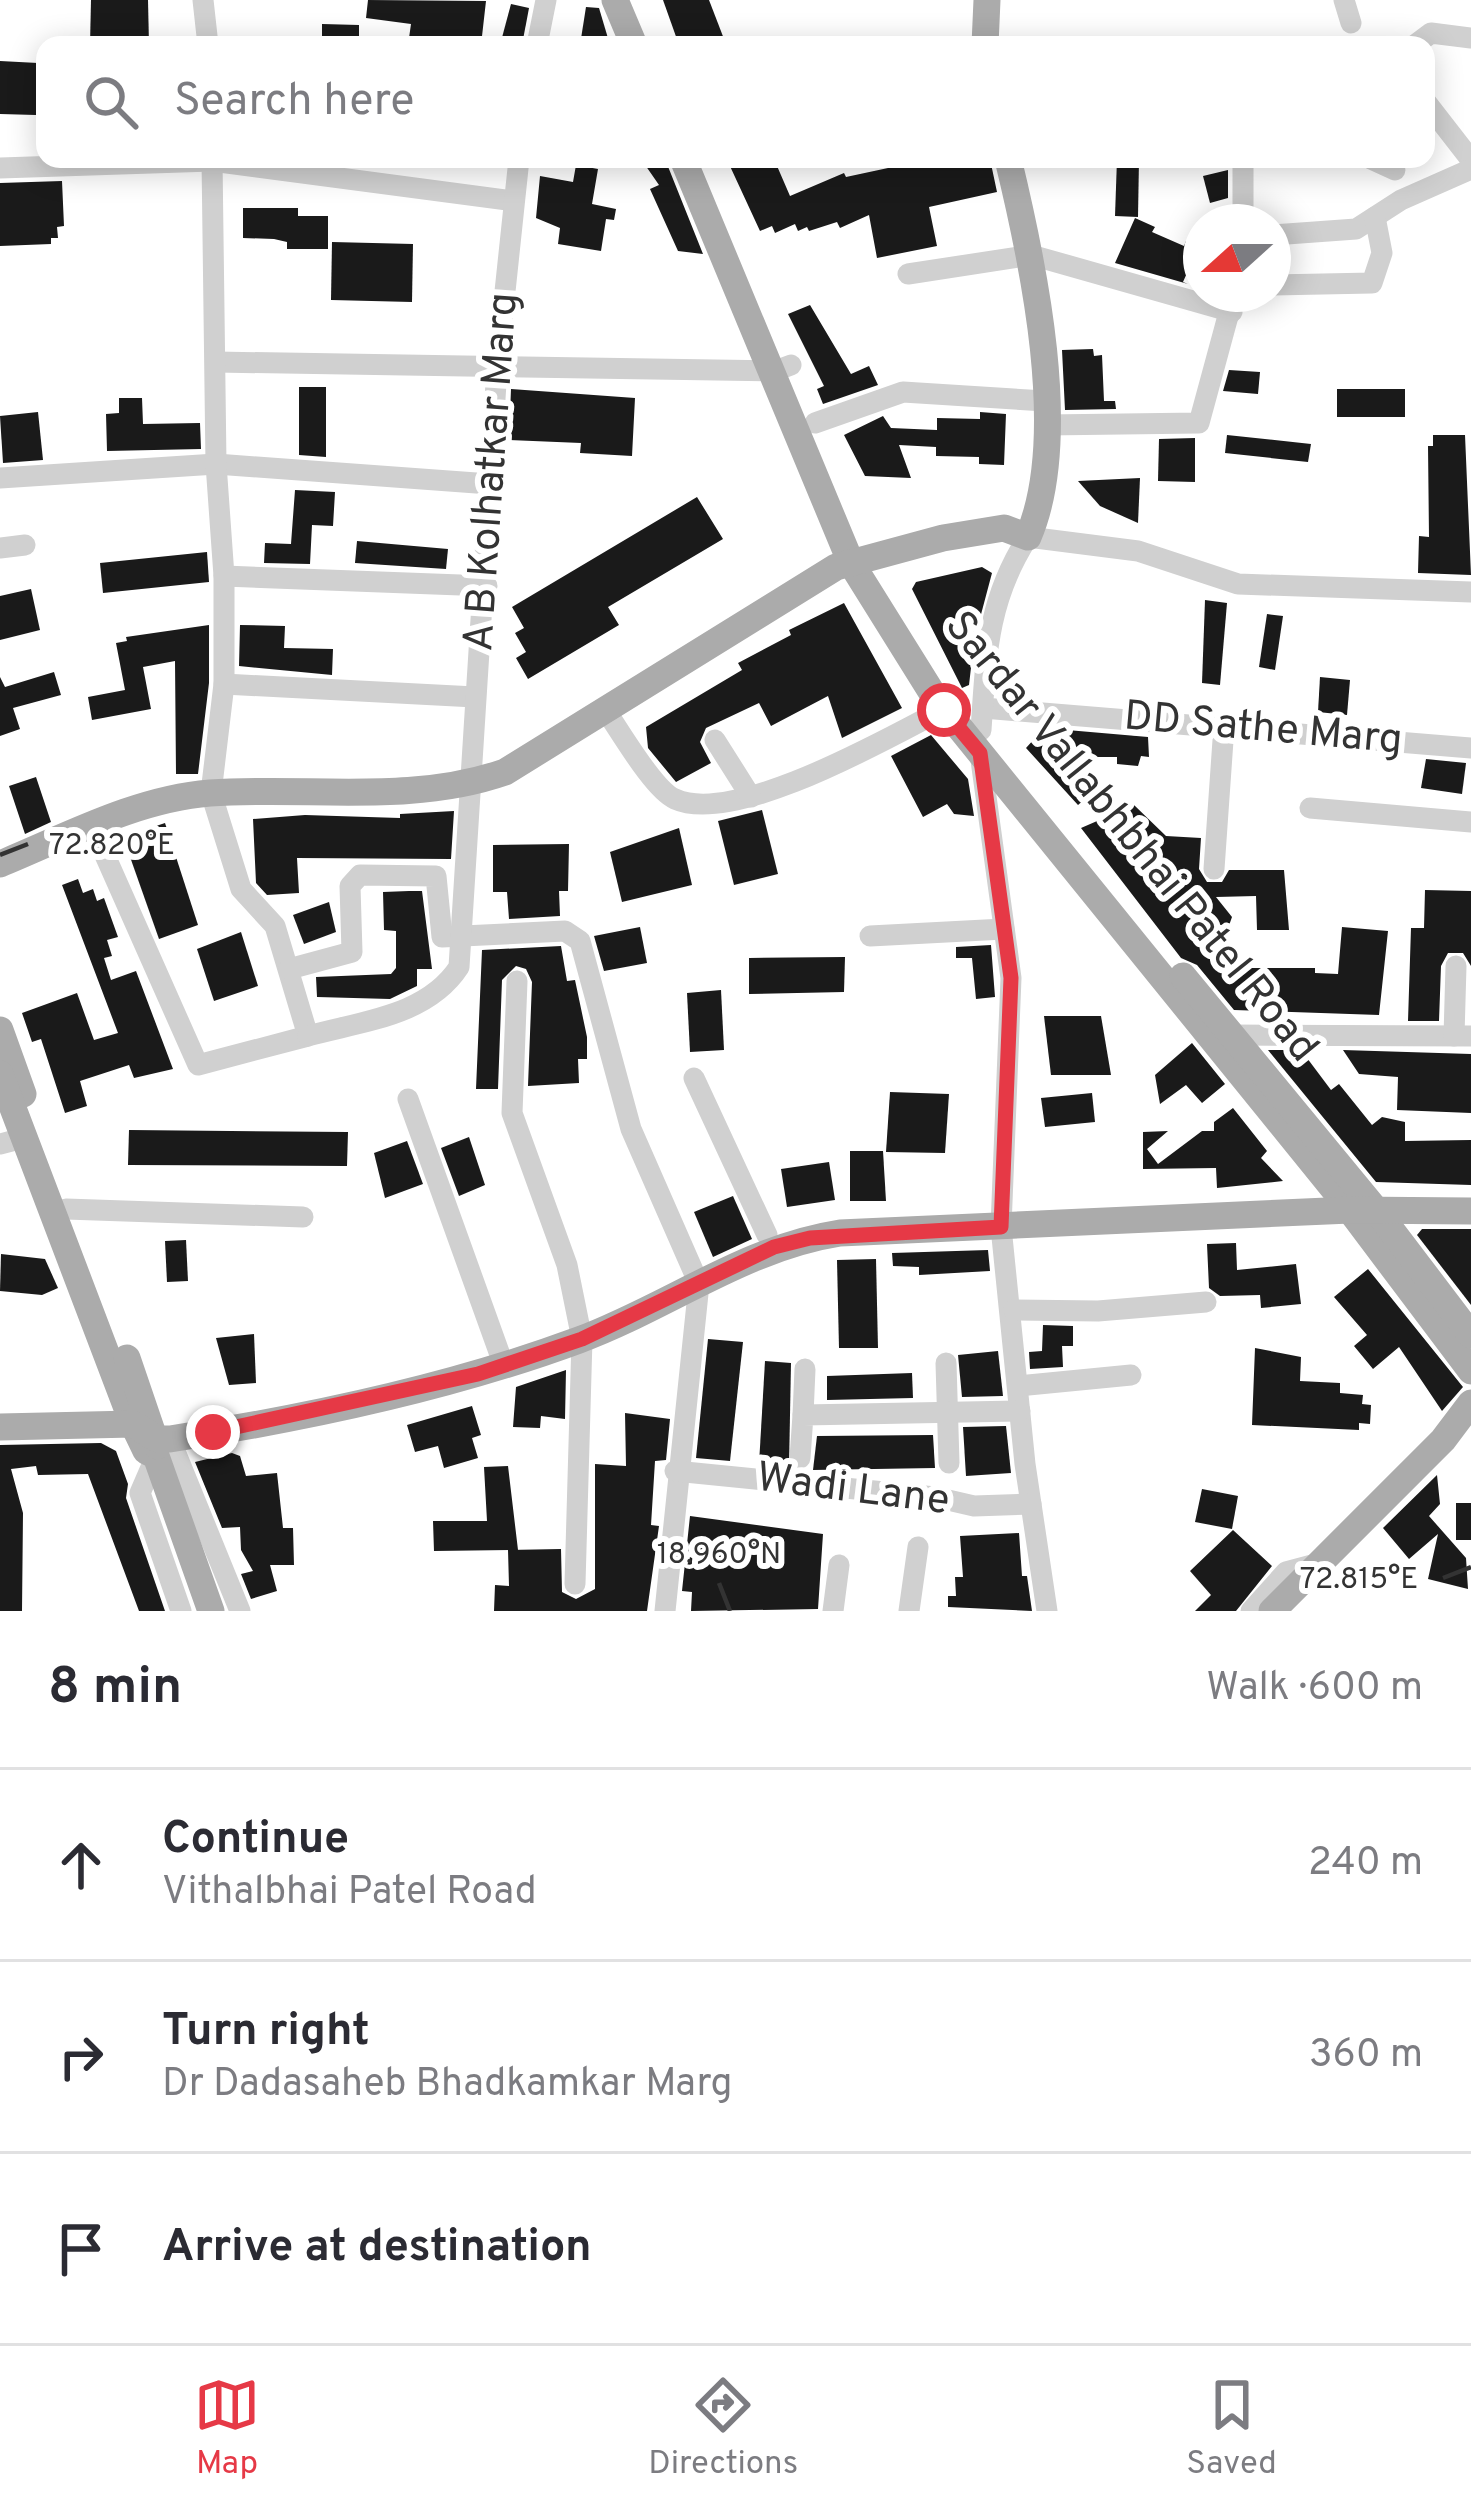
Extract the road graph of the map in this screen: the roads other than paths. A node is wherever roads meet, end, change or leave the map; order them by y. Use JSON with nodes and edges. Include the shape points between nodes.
{"nodes":[{"id":1,"x":202,"y":0,"type":"edge"},
{"id":2,"x":614,"y":0,"type":"edge"},
{"id":3,"x":633,"y":0,"type":"edge"},
{"id":4,"x":987,"y":0,"type":"edge"},
{"id":5,"x":1344,"y":0,"type":"edge"},
{"id":6,"x":538,"y":1,"type":"edge"},
{"id":7,"x":1351,"y":22,"type":"dead end"},
{"id":8,"x":207,"y":36,"type":"edge"},
{"id":9,"x":537,"y":36,"type":"edge"},
{"id":10,"x":630,"y":36,"type":"edge"},
{"id":11,"x":647,"y":36,"type":"edge"},
{"id":12,"x":985,"y":36,"type":"edge"},
{"id":13,"x":1427,"y":36,"type":"edge"},
{"id":14,"x":1471,"y":38,"type":"edge"},
{"id":15,"x":1435,"y":114,"type":"edge"},
{"id":16,"x":1471,"y":160,"type":"edge"},
{"id":17,"x":36,"y":167,"type":"edge"},
{"id":18,"x":0,"y":168,"type":"edge"},
{"id":19,"x":212,"y":168,"type":"edge"},
{"id":20,"x":271,"y":168,"type":"edge"},
{"id":21,"x":518,"y":168,"type":"edge"},
{"id":22,"x":687,"y":168,"type":"edge"},
{"id":23,"x":703,"y":168,"type":"edge"},
{"id":24,"x":1010,"y":168,"type":"edge"},
{"id":25,"x":1243,"y":168,"type":"edge"},
{"id":26,"x":1391,"y":168,"type":"edge"},
{"id":27,"x":1395,"y":170,"type":"dead end"},
{"id":28,"x":1471,"y":170,"type":"edge"},
{"id":29,"x":514,"y":201,"type":"junction"},
{"id":30,"x":1243,"y":204,"type":"edge"},
{"id":31,"x":1375,"y":218,"type":"junction"},
{"id":32,"x":1291,"y":235,"type":"edge"},
{"id":33,"x":1031,"y":255,"type":"junction"},
{"id":34,"x":908,"y":274,"type":"dead end"},
{"id":35,"x":1291,"y":285,"type":"edge"},
{"id":36,"x":1183,"y":291,"type":"edge"},
{"id":37,"x":1230,"y":312,"type":"edge"},
{"id":38,"x":216,"y":362,"type":"junction"},
{"id":39,"x":497,"y":367,"type":"junction"},
{"id":40,"x":783,"y":368,"type":"junction"},
{"id":41,"x":1046,"y":413,"type":"junction"},
{"id":42,"x":815,"y":423,"type":"junction"},
{"id":43,"x":216,"y":464,"type":"junction"},
{"id":44,"x":0,"y":478,"type":"edge"},
{"id":45,"x":490,"y":484,"type":"junction"},
{"id":46,"x":1024,"y":536,"type":"junction"},
{"id":47,"x":25,"y":544,"type":"dead end"},
{"id":48,"x":0,"y":548,"type":"edge"},
{"id":49,"x":863,"y":569,"type":"junction"},
{"id":50,"x":224,"y":576,"type":"junction"},
{"id":51,"x":487,"y":586,"type":"junction"},
{"id":52,"x":1471,"y":592,"type":"edge"},
{"id":53,"x":224,"y":684,"type":"junction"},
{"id":54,"x":475,"y":698,"type":"junction"},
{"id":55,"x":944,"y":710,"type":"junction"},
{"id":56,"x":606,"y":711,"type":"junction"},
{"id":57,"x":1224,"y":726,"type":"junction"},
{"id":58,"x":981,"y":730,"type":"junction"},
{"id":59,"x":715,"y":740,"type":"dead end"},
{"id":60,"x":1471,"y":748,"type":"edge"},
{"id":61,"x":467,"y":785,"type":"junction"},
{"id":62,"x":211,"y":794,"type":"junction"},
{"id":63,"x":751,"y":797,"type":"junction"},
{"id":64,"x":1310,"y":808,"type":"dead end"},
{"id":65,"x":1471,"y":822,"type":"edge"},
{"id":66,"x":92,"y":826,"type":"junction"},
{"id":67,"x":0,"y":865,"type":"edge"},
{"id":68,"x":1214,"y":869,"type":"dead end"},
{"id":69,"x":1004,"y":929,"type":"junction"},
{"id":70,"x":870,"y":936,"type":"dead end"},
{"id":71,"x":463,"y":938,"type":"junction"},
{"id":72,"x":1456,"y":966,"type":"dead end"},
{"id":73,"x":289,"y":969,"type":"junction"},
{"id":74,"x":517,"y":981,"type":"dead end"},
{"id":75,"x":0,"y":1030,"type":"edge"},
{"id":76,"x":1231,"y":1035,"type":"junction"},
{"id":77,"x":308,"y":1036,"type":"junction"},
{"id":78,"x":1462,"y":1036,"type":"edge"},
{"id":79,"x":0,"y":1074,"type":"edge"},
{"id":80,"x":694,"y":1078,"type":"dead end"},
{"id":81,"x":408,"y":1100,"type":"dead end"},
{"id":82,"x":12,"y":1141,"type":"edge"},
{"id":83,"x":1309,"y":1160,"type":"junction"},
{"id":84,"x":1297,"y":1197,"type":"junction"},
{"id":85,"x":1356,"y":1201,"type":"junction"},
{"id":86,"x":1460,"y":1202,"type":"edge"},
{"id":87,"x":66,"y":1209,"type":"junction"},
{"id":88,"x":302,"y":1217,"type":"dead end"},
{"id":89,"x":1002,"y":1219,"type":"junction"},
{"id":90,"x":767,"y":1235,"type":"junction"},
{"id":91,"x":695,"y":1276,"type":"junction"},
{"id":92,"x":1206,"y":1302,"type":"dead end"},
{"id":93,"x":1014,"y":1310,"type":"junction"},
{"id":94,"x":580,"y":1332,"type":"junction"},
{"id":95,"x":1471,"y":1335,"type":"edge"},
{"id":96,"x":500,"y":1352,"type":"junction"},
{"id":97,"x":946,"y":1363,"type":"dead end"},
{"id":98,"x":805,"y":1369,"type":"dead end"},
{"id":99,"x":1471,"y":1371,"type":"edge"},
{"id":100,"x":1131,"y":1375,"type":"dead end"},
{"id":101,"x":1018,"y":1386,"type":"junction"},
{"id":102,"x":1471,"y":1402,"type":"edge"},
{"id":103,"x":1020,"y":1411,"type":"junction"},
{"id":104,"x":0,"y":1412,"type":"edge"},
{"id":105,"x":947,"y":1412,"type":"junction"},
{"id":106,"x":803,"y":1415,"type":"junction"},
{"id":107,"x":0,"y":1427,"type":"edge"},
{"id":108,"x":1471,"y":1428,"type":"edge"},
{"id":109,"x":151,"y":1438,"type":"junction"},
{"id":110,"x":1443,"y":1440,"type":"junction"},
{"id":111,"x":800,"y":1458,"type":"dead end"},
{"id":112,"x":950,"y":1463,"type":"dead end"},
{"id":113,"x":675,"y":1472,"type":"junction"},
{"id":114,"x":1031,"y":1504,"type":"junction"},
{"id":115,"x":918,"y":1547,"type":"dead end"},
{"id":116,"x":839,"y":1564,"type":"dead end"},
{"id":117,"x":1306,"y":1574,"type":"junction"},
{"id":118,"x":575,"y":1584,"type":"dead end"},
{"id":119,"x":181,"y":1611,"type":"edge"},
{"id":120,"x":211,"y":1611,"type":"edge"},
{"id":121,"x":239,"y":1611,"type":"edge"},
{"id":122,"x":665,"y":1611,"type":"edge"},
{"id":123,"x":833,"y":1611,"type":"edge"},
{"id":124,"x":909,"y":1611,"type":"edge"},
{"id":125,"x":1047,"y":1611,"type":"edge"},
{"id":126,"x":1251,"y":1611,"type":"edge"},
{"id":127,"x":1272,"y":1611,"type":"edge"}],
"edges":[{"from":1,"to":8,"type":"street"},
{"from":2,"to":10,"type":"main road"},
{"from":3,"to":11,"type":"main road"},
{"from":4,"to":12,"type":"main road"},
{"from":5,"to":7,"type":"street"},
{"from":6,"to":9,"type":"street"},
{"from":13,"to":14,"type":"street"},
{"from":15,"to":16,"type":"street"},
{"from":17,"to":18,"type":"street"},
{"from":19,"to":38,"type":"street"},
{"from":20,"to":29,"type":"street"},
{"from":21,"to":29,"type":"street","name":"A B Kolhatkar Marg"},
{"from":22,"to":40,"type":"main road","name":"Sardar Vallabhbhai Patel Road"},
{"from":23,"to":40,"type":"main road","name":"Sardar Vallabhbhai Patel Road"},
{"from":24,"to":33,"type":"main road"},
{"from":25,"to":30,"type":"street"},
{"from":26,"to":27,"type":"street"},
{"from":28,"to":31,"type":"street"},
{"from":29,"to":39,"type":"street","name":"A B Kolhatkar Marg"},
{"from":31,"to":32,"type":"street","via":[[1329,234]]},
{"from":31,"to":35,"type":"street","via":[[1382,253],[1372,283]]},
{"from":33,"to":34,"type":"street"},
{"from":33,"to":36,"type":"street"},
{"from":33,"to":41,"type":"main road"},
{"from":37,"to":41,"type":"street","via":[[1199,423]]},
{"from":38,"to":39,"type":"street"},
{"from":38,"to":43,"type":"street"},
{"from":39,"to":40,"type":"street"},
{"from":39,"to":45,"type":"street","name":"A B Kolhatkar Marg"},
{"from":40,"to":42,"type":"main road","name":"Sardar Vallabhbhai Patel Road"},
{"from":40,"to":49,"type":"main road","name":"Sardar Vallabhbhai Patel Road"},
{"from":41,"to":42,"type":"street","via":[[904,392]]},
{"from":41,"to":46,"type":"main road","via":[[1042,506]]},
{"from":42,"to":49,"type":"main road","name":"Sardar Vallabhbhai Patel Road"},
{"from":43,"to":44,"type":"street"},
{"from":43,"to":45,"type":"street"},
{"from":43,"to":50,"type":"street"},
{"from":45,"to":51,"type":"street","name":"A B Kolhatkar Marg"},
{"from":46,"to":49,"type":"main road","via":[[945,545]]},
{"from":46,"to":52,"type":"street","via":[[1138,551],[1238,584]]},
{"from":46,"to":58,"type":"street","via":[[994,603]]},
{"from":47,"to":48,"type":"street"},
{"from":49,"to":55,"type":"main road","name":"Sardar Vallabhbhai Patel Road"},
{"from":49,"to":56,"type":"main road","via":[[806,590]]},
{"from":49,"to":58,"type":"main road","name":"Sardar Vallabhbhai Patel Road"},
{"from":50,"to":51,"type":"street"},
{"from":50,"to":53,"type":"street"},
{"from":51,"to":54,"type":"street","name":"A B Kolhatkar Marg"},
{"from":53,"to":54,"type":"street"},
{"from":53,"to":62,"type":"street"},
{"from":54,"to":61,"type":"street","name":"A B Kolhatkar Marg"},
{"from":55,"to":58,"type":"main road","name":"Sardar Vallabhbhai Patel Road"},
{"from":55,"to":63,"type":"street"},
{"from":56,"to":61,"type":"main road","via":[[506,772]]},
{"from":56,"to":63,"type":"street","via":[[676,800]]},
{"from":57,"to":58,"type":"street","name":"DD Sathe Marg"},
{"from":57,"to":60,"type":"street","name":"DD Sathe Marg"},
{"from":57,"to":68,"type":"street"},
{"from":58,"to":69,"type":"street"},
{"from":58,"to":76,"type":"main road","name":"Sardar Vallabhbhai Patel Road"},
{"from":58,"to":83,"type":"main road","name":"Sardar Vallabhbhai Patel Road"},
{"from":59,"to":63,"type":"street"},
{"from":61,"to":62,"type":"main road"},
{"from":61,"to":71,"type":"street","name":"A B Kolhatkar Marg"},
{"from":62,"to":66,"type":"main road","via":[[155,801]]},
{"from":62,"to":73,"type":"street","via":[[241,890],[275,926]]},
{"from":64,"to":65,"type":"street"},
{"from":66,"to":67,"type":"main road"},
{"from":66,"to":77,"type":"street","via":[[198,1065]]},
{"from":69,"to":70,"type":"street"},
{"from":69,"to":89,"type":"street","via":[[1011,978]]},
{"from":71,"to":73,"type":"street","via":[[439,934],[436,876],[355,876],[352,952]]},
{"from":71,"to":77,"type":"street","name":"A B Kolhatkar Marg","via":[[460,967],[442,992]]},
{"from":71,"to":91,"type":"street","via":[[566,931],[580,941],[632,1129]]},
{"from":72,"to":78,"type":"street"},
{"from":73,"to":77,"type":"street"},
{"from":74,"to":94,"type":"street","via":[[512,1113],[567,1265]]},
{"from":75,"to":87,"type":"main road"},
{"from":76,"to":78,"type":"street"},
{"from":76,"to":85,"type":"main road","name":"Sardar Vallabhbhai Patel Road"},
{"from":79,"to":82,"type":"main road"},
{"from":80,"to":90,"type":"street"},
{"from":81,"to":96,"type":"street"},
{"from":82,"to":109,"type":"main road"},
{"from":83,"to":84,"type":"main road"},
{"from":83,"to":85,"type":"main road","name":"Sardar Vallabhbhai Patel Road"},
{"from":84,"to":85,"type":"main road"},
{"from":84,"to":89,"type":"main road"},
{"from":85,"to":86,"type":"main road"},
{"from":85,"to":89,"type":"main road"},
{"from":85,"to":95,"type":"main road","name":"Sardar Vallabhbhai Patel Road"},
{"from":85,"to":99,"type":"main road","name":"Sardar Vallabhbhai Patel Road"},
{"from":87,"to":88,"type":"street"},
{"from":87,"to":109,"type":"main road"},
{"from":89,"to":90,"type":"main road","via":[[839,1216]]},
{"from":89,"to":91,"type":"main road","via":[[810,1238]]},
{"from":89,"to":93,"type":"street"},
{"from":90,"to":91,"type":"main road"},
{"from":91,"to":94,"type":"main road"},
{"from":91,"to":113,"type":"street"},
{"from":92,"to":93,"type":"street"},
{"from":93,"to":101,"type":"street"},
{"from":94,"to":96,"type":"main road"},
{"from":94,"to":109,"type":"main road","via":[[478,1374],[301,1416]]},
{"from":94,"to":118,"type":"street"},
{"from":96,"to":109,"type":"main road"},
{"from":97,"to":105,"type":"street"},
{"from":98,"to":106,"type":"street"},
{"from":100,"to":101,"type":"street"},
{"from":101,"to":103,"type":"street"},
{"from":102,"to":110,"type":"main road"},
{"from":103,"to":105,"type":"street"},
{"from":103,"to":114,"type":"street"},
{"from":104,"to":109,"type":"main road"},
{"from":105,"to":106,"type":"street"},
{"from":105,"to":112,"type":"street"},
{"from":106,"to":111,"type":"street"},
{"from":107,"to":109,"type":"main road"},
{"from":108,"to":110,"type":"main road"},
{"from":109,"to":119,"type":"street","via":[[140,1493]]},
{"from":109,"to":120,"type":"main road"},
{"from":109,"to":121,"type":"street"},
{"from":110,"to":117,"type":"main road"},
{"from":113,"to":114,"type":"street","name":"Wadi Lane","via":[[974,1506]]},
{"from":113,"to":122,"type":"street"},
{"from":114,"to":125,"type":"street"},
{"from":115,"to":124,"type":"street"},
{"from":116,"to":123,"type":"street"},
{"from":117,"to":126,"type":"street","via":[[1286,1572]]},
{"from":117,"to":127,"type":"main road"}]}
